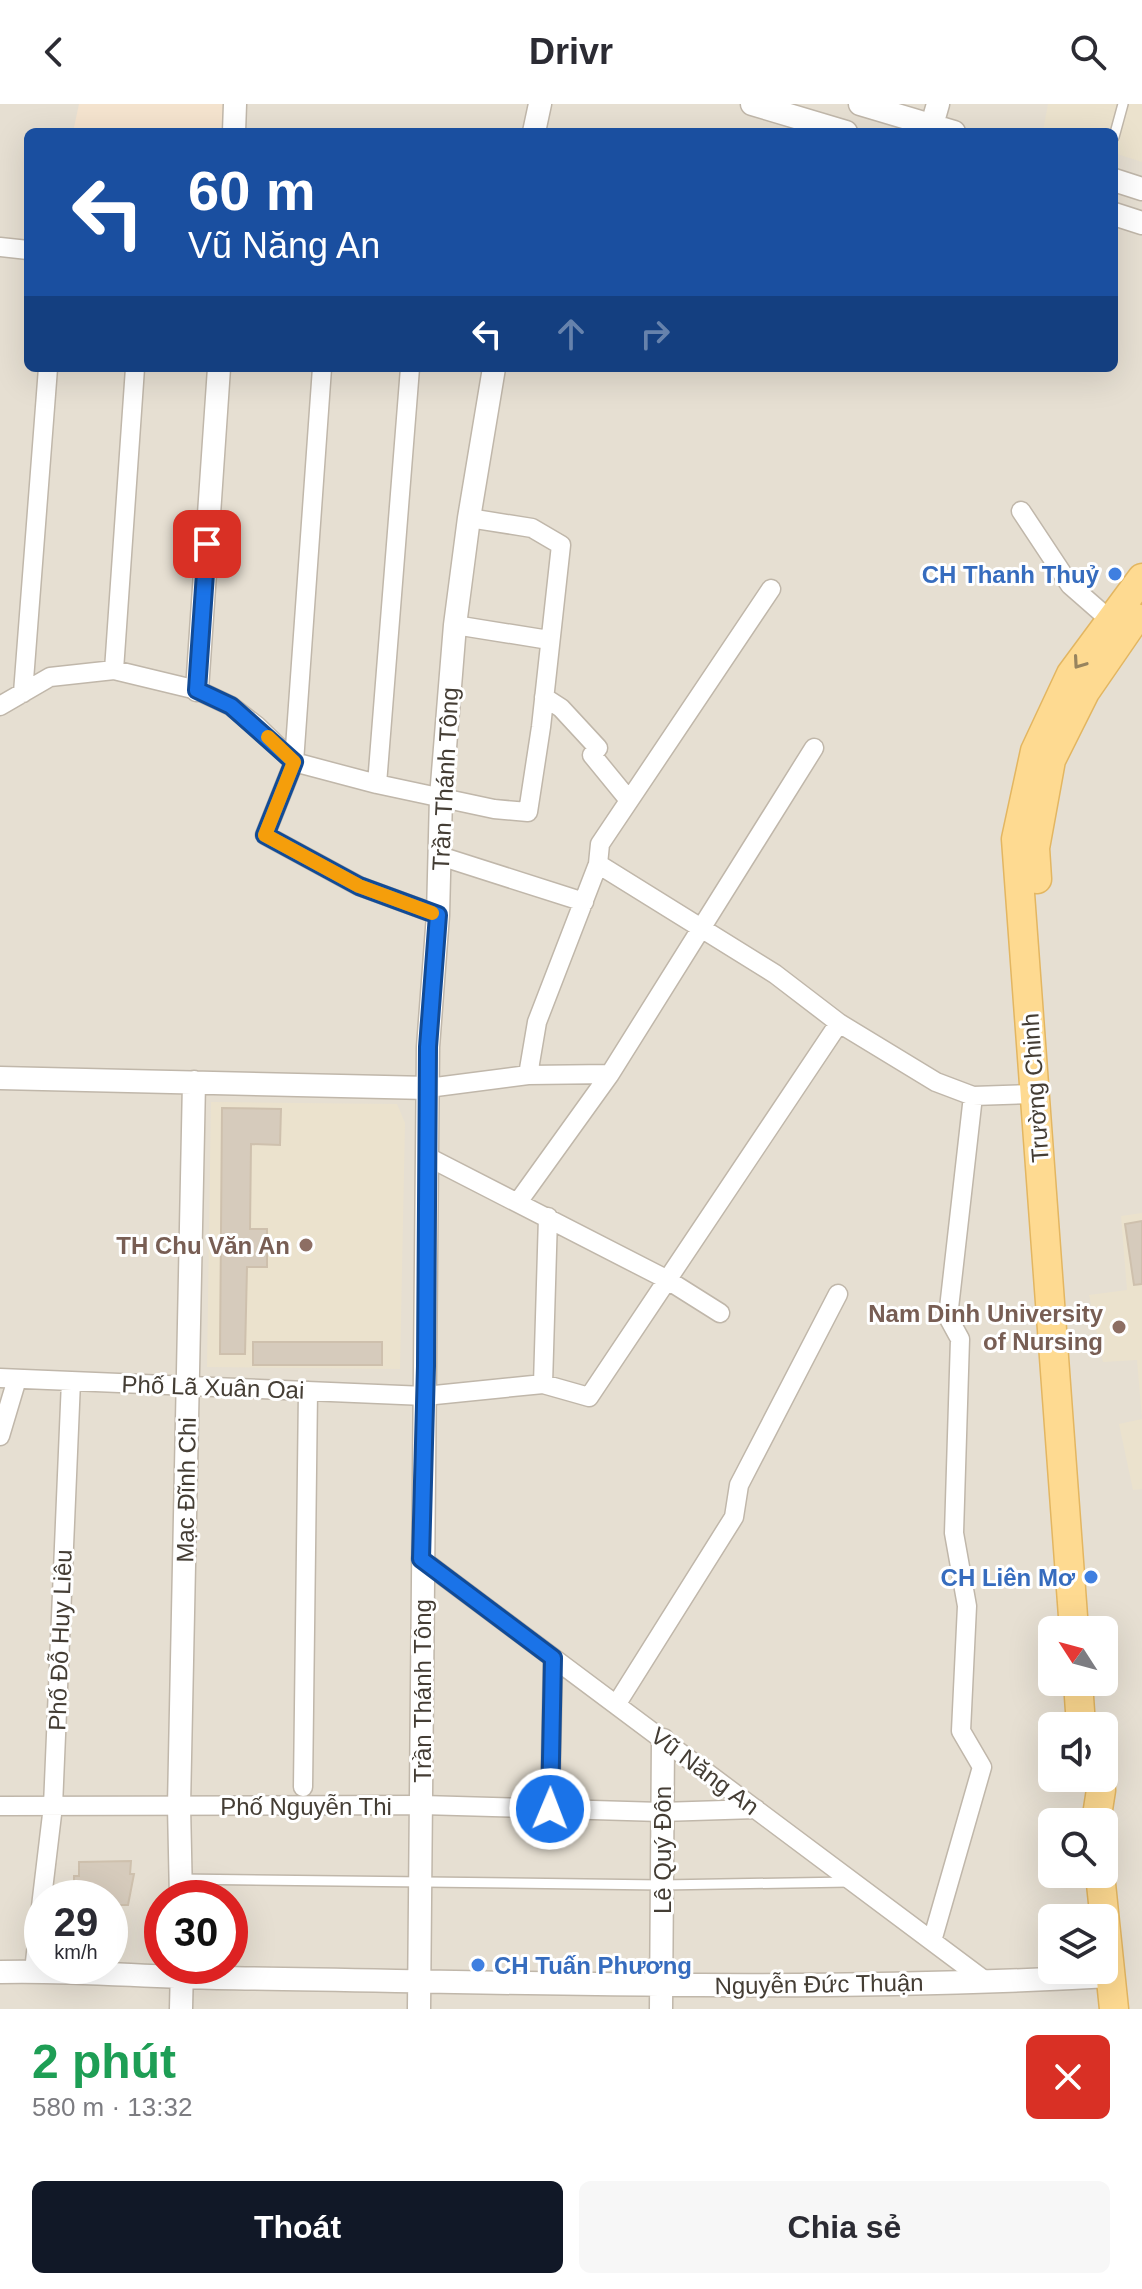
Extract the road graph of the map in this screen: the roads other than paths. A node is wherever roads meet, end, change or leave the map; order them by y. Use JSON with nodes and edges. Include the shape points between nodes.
{"nodes":[{"id":1,"x":235,"y":104,"type":"edge"},
{"id":2,"x":540,"y":104,"type":"edge"},
{"id":3,"x":752,"y":104,"type":"edge"},
{"id":4,"x":860,"y":104,"type":"edge"},
{"id":5,"x":1123,"y":104,"type":"edge"},
{"id":6,"x":939,"y":123,"type":"edge"},
{"id":7,"x":796,"y":125,"type":"edge"},
{"id":8,"x":234,"y":128,"type":"edge"},
{"id":9,"x":535,"y":128,"type":"edge"},
{"id":10,"x":817,"y":128,"type":"edge"},
{"id":11,"x":1116,"y":128,"type":"edge"},
{"id":12,"x":1118,"y":181,"type":"edge"},
{"id":13,"x":1142,"y":189,"type":"edge"},
{"id":14,"x":1118,"y":215,"type":"edge"},
{"id":15,"x":1142,"y":223,"type":"edge"},
{"id":16,"x":0,"y":247,"type":"edge"},
{"id":17,"x":24,"y":250,"type":"edge"},
{"id":18,"x":48,"y":372,"type":"edge"},
{"id":19,"x":135,"y":372,"type":"edge"},
{"id":20,"x":219,"y":372,"type":"edge"},
{"id":21,"x":322,"y":372,"type":"edge"},
{"id":22,"x":410,"y":372,"type":"edge"},
{"id":23,"x":493,"y":372,"type":"edge"},
{"id":24,"x":1021,"y":511,"type":"dead end"},
{"id":25,"x":469,"y":518,"type":"junction"},
{"id":26,"x":1142,"y":578,"type":"edge"},
{"id":27,"x":771,"y":589,"type":"dead end"},
{"id":28,"x":1142,"y":609,"type":"edge"},
{"id":29,"x":1110,"y":620,"type":"junction"},
{"id":30,"x":455,"y":625,"type":"junction"},
{"id":31,"x":549,"y":640,"type":"junction"},
{"id":32,"x":114,"y":670,"type":"junction"},
{"id":33,"x":197,"y":690,"type":"junction"},
{"id":34,"x":23,"y":693,"type":"junction"},
{"id":35,"x":544,"y":697,"type":"junction"},
{"id":36,"x":0,"y":706,"type":"edge"},
{"id":37,"x":814,"y":748,"type":"dead end"},
{"id":38,"x":294,"y":762,"type":"junction"},
{"id":39,"x":377,"y":784,"type":"junction"},
{"id":40,"x":441,"y":797,"type":"junction"},
{"id":41,"x":628,"y":799,"type":"junction"},
{"id":42,"x":440,"y":856,"type":"junction"},
{"id":43,"x":598,"y":864,"type":"junction"},
{"id":44,"x":584,"y":902,"type":"junction"},
{"id":45,"x":438,"y":915,"type":"junction"},
{"id":46,"x":701,"y":928,"type":"junction"},
{"id":47,"x":839,"y":1023,"type":"junction"},
{"id":48,"x":610,"y":1074,"type":"junction"},
{"id":49,"x":528,"y":1075,"type":"junction"},
{"id":50,"x":0,"y":1078,"type":"edge"},
{"id":51,"x":194,"y":1082,"type":"junction"},
{"id":52,"x":428,"y":1088,"type":"junction"},
{"id":53,"x":1035,"y":1094,"type":"junction"},
{"id":54,"x":973,"y":1096,"type":"junction"},
{"id":55,"x":428,"y":1157,"type":"junction"},
{"id":56,"x":518,"y":1202,"type":"junction"},
{"id":57,"x":548,"y":1217,"type":"junction"},
{"id":58,"x":666,"y":1279,"type":"junction"},
{"id":59,"x":838,"y":1294,"type":"dead end"},
{"id":60,"x":720,"y":1313,"type":"dead end"},
{"id":61,"x":9,"y":1379,"type":"edge"},
{"id":62,"x":71,"y":1381,"type":"junction"},
{"id":63,"x":543,"y":1384,"type":"junction"},
{"id":64,"x":189,"y":1386,"type":"junction"},
{"id":65,"x":308,"y":1391,"type":"junction"},
{"id":66,"x":425,"y":1396,"type":"junction"},
{"id":67,"x":0,"y":1436,"type":"edge"},
{"id":68,"x":421,"y":1559,"type":"junction"},
{"id":69,"x":1073,"y":1616,"type":"edge"},
{"id":70,"x":1089,"y":1616,"type":"edge"},
{"id":71,"x":553,"y":1658,"type":"junction"},
{"id":72,"x":616,"y":1705,"type":"junction"},
{"id":73,"x":663,"y":1740,"type":"junction"},
{"id":74,"x":303,"y":1787,"type":"dead end"},
{"id":75,"x":422,"y":1805,"type":"junction"},
{"id":76,"x":0,"y":1806,"type":"edge"},
{"id":77,"x":53,"y":1806,"type":"junction"},
{"id":78,"x":179,"y":1806,"type":"junction"},
{"id":79,"x":550,"y":1809,"type":"junction"},
{"id":80,"x":756,"y":1809,"type":"junction"},
{"id":81,"x":661,"y":1812,"type":"junction"},
{"id":82,"x":44,"y":1880,"type":"edge"},
{"id":83,"x":180,"y":1880,"type":"edge"},
{"id":84,"x":854,"y":1882,"type":"junction"},
{"id":85,"x":421,"y":1884,"type":"junction"},
{"id":86,"x":662,"y":1885,"type":"junction"},
{"id":87,"x":248,"y":1887,"type":"edge"},
{"id":88,"x":932,"y":1941,"type":"junction"},
{"id":89,"x":24,"y":1971,"type":"edge"},
{"id":90,"x":0,"y":1972,"type":"edge"},
{"id":91,"x":248,"y":1975,"type":"edge"},
{"id":92,"x":1038,"y":1980,"type":"edge"},
{"id":93,"x":418,"y":1981,"type":"junction"},
{"id":94,"x":988,"y":1983,"type":"junction"},
{"id":95,"x":182,"y":1984,"type":"edge"},
{"id":96,"x":1111,"y":1984,"type":"edge"},
{"id":97,"x":662,"y":1986,"type":"junction"},
{"id":98,"x":181,"y":2009,"type":"edge"},
{"id":99,"x":419,"y":2009,"type":"edge"},
{"id":100,"x":661,"y":2009,"type":"edge"},
{"id":101,"x":1114,"y":2009,"type":"edge"}],
"edges":[{"from":1,"to":8,"type":"street"},
{"from":2,"to":9,"type":"street"},
{"from":3,"to":7,"type":"street"},
{"from":4,"to":6,"type":"street"},
{"from":5,"to":11,"type":"lane"},
{"from":7,"to":10,"type":"street"},
{"from":12,"to":13,"type":"street"},
{"from":14,"to":15,"type":"street"},
{"from":16,"to":17,"type":"street"},
{"from":18,"to":34,"type":"street"},
{"from":19,"to":32,"type":"street"},
{"from":20,"to":33,"type":"street"},
{"from":21,"to":38,"type":"street"},
{"from":22,"to":39,"type":"street"},
{"from":23,"to":25,"type":"street","name":"Trần Thánh Tông"},
{"from":24,"to":29,"type":"street","via":[[1070,585]]},
{"from":25,"to":30,"type":"street","name":"Trần Thánh Tông"},
{"from":25,"to":31,"type":"street","via":[[532,528],[561,545]]},
{"from":26,"to":29,"type":"main road","name":"Trường Chinh"},
{"from":27,"to":41,"type":"street"},
{"from":28,"to":70,"type":"main road","name":"Trường Chinh","via":[[1085,692],[1051,760],[1035,848]]},
{"from":29,"to":53,"type":"main road","name":"Trường Chinh","one_way":true,"via":[[1071,674],[1035,751],[1016,839]]},
{"from":30,"to":31,"type":"street"},
{"from":30,"to":40,"type":"street","name":"Trần Thánh Tông"},
{"from":31,"to":35,"type":"street"},
{"from":32,"to":33,"type":"street"},
{"from":32,"to":34,"type":"street","via":[[50,677]]},
{"from":33,"to":38,"type":"street","via":[[231,706]]},
{"from":34,"to":36,"type":"street"},
{"from":35,"to":40,"type":"street","via":[[528,812]]},
{"from":35,"to":41,"type":"street","via":[[598,748],[592,755]]},
{"from":37,"to":46,"type":"street"},
{"from":38,"to":39,"type":"street"},
{"from":38,"to":45,"type":"street","via":[[265,835],[359,886]]},
{"from":39,"to":40,"type":"street"},
{"from":40,"to":42,"type":"street","name":"Trần Thánh Tông"},
{"from":41,"to":43,"type":"street","via":[[600,844]]},
{"from":42,"to":44,"type":"street"},
{"from":42,"to":45,"type":"street","name":"Trần Thánh Tông"},
{"from":43,"to":44,"type":"street"},
{"from":43,"to":46,"type":"street"},
{"from":44,"to":49,"type":"street","via":[[537,1022]]},
{"from":45,"to":52,"type":"street","name":"Trần Thánh Tông"},
{"from":46,"to":47,"type":"street","via":[[775,974]]},
{"from":46,"to":48,"type":"street"},
{"from":47,"to":54,"type":"street","via":[[936,1082]]},
{"from":47,"to":58,"type":"street"},
{"from":48,"to":49,"type":"street"},
{"from":48,"to":56,"type":"street"},
{"from":49,"to":52,"type":"street"},
{"from":50,"to":51,"type":"street"},
{"from":51,"to":52,"type":"street"},
{"from":51,"to":64,"type":"street","name":"Mạc Đĩnh Chi"},
{"from":52,"to":55,"type":"street","name":"Trần Thánh Tông"},
{"from":53,"to":54,"type":"street"},
{"from":53,"to":69,"type":"main road","name":"Trường Chinh"},
{"from":54,"to":88,"type":"street","via":[[948,1317],[960,1339],[954,1533],[967,1606],[961,1731],[982,1767]]},
{"from":55,"to":56,"type":"street"},
{"from":55,"to":66,"type":"street","name":"Trần Thánh Tông"},
{"from":56,"to":57,"type":"street"},
{"from":57,"to":58,"type":"street"},
{"from":57,"to":63,"type":"street"},
{"from":58,"to":60,"type":"street"},
{"from":58,"to":63,"type":"street","via":[[589,1397]]},
{"from":59,"to":72,"type":"street","via":[[739,1485],[734,1517]]},
{"from":61,"to":62,"type":"street","name":"Phố Lã Xuân Oai"},
{"from":61,"to":67,"type":"street"},
{"from":62,"to":64,"type":"street","name":"Phố Lã Xuân Oai"},
{"from":62,"to":77,"type":"street","name":"Phố Đỗ Huy Liêu"},
{"from":63,"to":66,"type":"street","name":"Phố Lã Xuân Oai"},
{"from":64,"to":65,"type":"street","name":"Phố Lã Xuân Oai"},
{"from":64,"to":78,"type":"street","name":"Mạc Đĩnh Chi"},
{"from":65,"to":66,"type":"street","name":"Phố Lã Xuân Oai"},
{"from":65,"to":74,"type":"street"},
{"from":66,"to":68,"type":"street","name":"Trần Thánh Tông"},
{"from":68,"to":71,"type":"street","name":"Vũ Năng An"},
{"from":68,"to":75,"type":"street","name":"Trần Thánh Tông"},
{"from":71,"to":72,"type":"street","name":"Vũ Năng An"},
{"from":71,"to":79,"type":"street"},
{"from":72,"to":73,"type":"street","name":"Vũ Năng An"},
{"from":73,"to":80,"type":"street","name":"Vũ Năng An"},
{"from":73,"to":81,"type":"street","name":"Lê Quý Đôn"},
{"from":75,"to":78,"type":"street","name":"Phố Nguyễn Thi"},
{"from":75,"to":79,"type":"street","name":"Phố Nguyễn Thi"},
{"from":75,"to":85,"type":"street","name":"Trần Thánh Tông"},
{"from":76,"to":77,"type":"street","name":"Phố Nguyễn Thi"},
{"from":77,"to":78,"type":"street","name":"Phố Nguyễn Thi"},
{"from":77,"to":82,"type":"street","name":"Phố Đỗ Huy Liêu"},
{"from":78,"to":83,"type":"street","name":"Mạc Đĩnh Chi"},
{"from":79,"to":81,"type":"street","name":"Phố Nguyễn Thi"},
{"from":80,"to":81,"type":"street","name":"Phố Nguyễn Thi"},
{"from":80,"to":84,"type":"street","name":"Vũ Năng An"},
{"from":81,"to":86,"type":"street","name":"Lê Quý Đôn"},
{"from":84,"to":86,"type":"lane"},
{"from":84,"to":88,"type":"street","name":"Vũ Năng An"},
{"from":85,"to":86,"type":"lane"},
{"from":85,"to":87,"type":"lane"},
{"from":85,"to":93,"type":"street","name":"Trần Thánh Tông"},
{"from":86,"to":97,"type":"street","name":"Lê Quý Đôn"},
{"from":88,"to":94,"type":"street","name":"Vũ Năng An"},
{"from":89,"to":90,"type":"street","name":"Nguyễn Đức Thuận"},
{"from":91,"to":93,"type":"street","name":"Nguyễn Đức Thuận"},
{"from":92,"to":94,"type":"street","name":"Nguyễn Đức Thuận"},
{"from":93,"to":97,"type":"street","name":"Nguyễn Đức Thuận"},
{"from":93,"to":99,"type":"street","name":"Trần Thánh Tông"},
{"from":94,"to":97,"type":"street","name":"Nguyễn Đức Thuận"},
{"from":95,"to":98,"type":"street"},
{"from":96,"to":101,"type":"main road"},
{"from":97,"to":100,"type":"street","name":"Lê Quý Đôn"}]}
